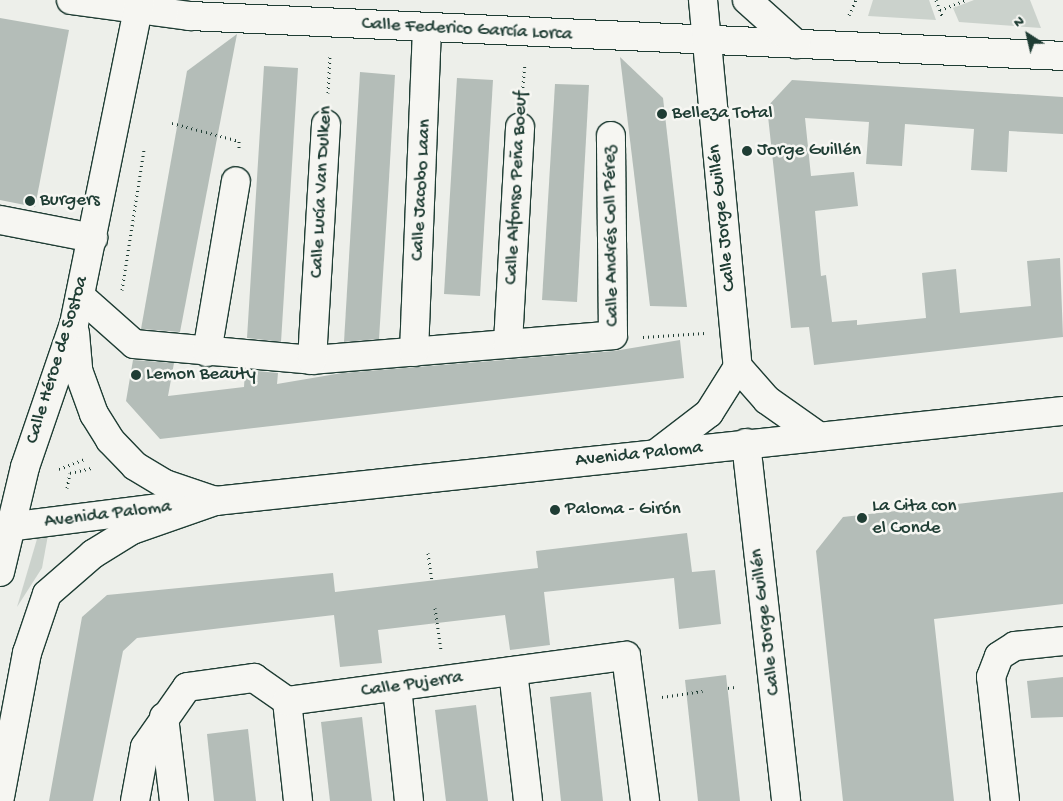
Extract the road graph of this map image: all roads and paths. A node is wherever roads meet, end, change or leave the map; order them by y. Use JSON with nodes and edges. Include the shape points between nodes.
{"nodes":[{"id":1,"x":71,"y":0,"type":"edge"},
{"id":2,"x":704,"y":0,"type":"edge"},
{"id":3,"x":747,"y":0,"type":"edge"},
{"id":4,"x":966,"y":0,"type":"edge"},
{"id":5,"x":139,"y":5,"type":"edge"},
{"id":6,"x":940,"y":10,"type":"dead end"},
{"id":7,"x":331,"y":24,"type":"junction"},
{"id":8,"x":427,"y":29,"type":"junction"},
{"id":9,"x":527,"y":33,"type":"junction"},
{"id":10,"x":704,"y":39,"type":"junction"},
{"id":11,"x":796,"y":44,"type":"junction"},
{"id":12,"x":1063,"y":56,"type":"edge"},
{"id":13,"x":172,"y":124,"type":"dead end"},
{"id":14,"x":326,"y":124,"type":"joint"},
{"id":15,"x":520,"y":127,"type":"joint"},
{"id":16,"x":611,"y":136,"type":"dead end"},
{"id":17,"x":236,"y":181,"type":"joint"},
{"id":18,"x":0,"y":220,"type":"edge"},
{"id":19,"x":93,"y":238,"type":"junction"},
{"id":20,"x":80,"y":296,"type":"junction"},
{"id":21,"x":74,"y":324,"type":"junction"},
{"id":22,"x":734,"y":332,"type":"junction"},
{"id":23,"x":613,"y":335,"type":"junction"},
{"id":24,"x":508,"y":343,"type":"junction"},
{"id":25,"x":207,"y":352,"type":"junction"},
{"id":26,"x":414,"y":352,"type":"junction"},
{"id":27,"x":312,"y":360,"type":"junction"},
{"id":28,"x":738,"y":368,"type":"junction"},
{"id":29,"x":1063,"y":411,"type":"edge"},
{"id":30,"x":818,"y":436,"type":"junction"},
{"id":31,"x":746,"y":443,"type":"junction"},
{"id":32,"x":657,"y":453,"type":"junction"},
{"id":33,"x":93,"y":456,"type":"dead end"},
{"id":34,"x":58,"y":469,"type":"dead end"},
{"id":35,"x":215,"y":501,"type":"junction"},
{"id":36,"x":5,"y":528,"type":"edge"},
{"id":37,"x":428,"y":553,"type":"dead end"},
{"id":38,"x":0,"y":572,"type":"edge"},
{"id":39,"x":432,"y":580,"type":"dead end"},
{"id":40,"x":435,"y":608,"type":"dead end"},
{"id":41,"x":1063,"y":641,"type":"edge"},
{"id":42,"x":442,"y":656,"type":"dead end"},
{"id":43,"x":513,"y":671,"type":"junction"},
{"id":44,"x":397,"y":687,"type":"junction"},
{"id":45,"x":734,"y":687,"type":"dead end"},
{"id":46,"x":728,"y":688,"type":"dead end"},
{"id":47,"x":703,"y":691,"type":"dead end"},
{"id":48,"x":659,"y":698,"type":"dead end"},
{"id":49,"x":287,"y":701,"type":"junction"},
{"id":50,"x":164,"y":717,"type":"junction"},
{"id":51,"x":0,"y":797,"type":"edge"},
{"id":52,"x":135,"y":801,"type":"edge"},
{"id":53,"x":174,"y":801,"type":"edge"},
{"id":54,"x":298,"y":801,"type":"edge"},
{"id":55,"x":408,"y":801,"type":"edge"},
{"id":56,"x":528,"y":801,"type":"edge"},
{"id":57,"x":644,"y":801,"type":"edge"},
{"id":58,"x":786,"y":801,"type":"edge"},
{"id":59,"x":1005,"y":801,"type":"edge"}],
"edges":[{"from":1,"to":5,"type":"street","name":"Calle Federico García Lorca"},
{"from":2,"to":10,"type":"street","name":"Calle Jorge Guillén"},
{"from":3,"to":11,"type":"street"},
{"from":4,"to":6,"type":"path"},
{"from":5,"to":7,"type":"street","name":"Calle Federico García Lorca"},
{"from":5,"to":19,"type":"street","name":"Calle Héroe de Sostoa"},
{"from":7,"to":8,"type":"street","name":"Calle Federico García Lorca"},
{"from":7,"to":14,"type":"path","name":"Calle Lucía Van Dulken"},
{"from":8,"to":9,"type":"street","name":"Calle Federico García Lorca"},
{"from":8,"to":26,"type":"street","name":"Calle Jacobo Laan"},
{"from":9,"to":10,"type":"street","name":"Calle Federico García Lorca"},
{"from":9,"to":15,"type":"path","name":"Calle Alfonso Peña Boeuf"},
{"from":10,"to":11,"type":"street","name":"Calle Federico García Lorca"},
{"from":10,"to":22,"type":"street","name":"Calle Jorge Guillén"},
{"from":11,"to":12,"type":"street","name":"Calle Federico García Lorca"},
{"from":13,"to":17,"type":"path","via":[[239,141]]},
{"from":14,"to":27,"type":"street","name":"Calle Lucía Van Dulken"},
{"from":15,"to":24,"type":"street","name":"Calle Alfonso Peña Boeuf"},
{"from":16,"to":23,"type":"street","name":"Calle Andrés Coll Pérez"},
{"from":17,"to":25,"type":"street"},
{"from":18,"to":19,"type":"street"},
{"from":19,"to":20,"type":"street","name":"Calle Héroe de Sostoa"},
{"from":20,"to":21,"type":"street","name":"Calle Héroe de Sostoa"},
{"from":20,"to":25,"type":"street","via":[[134,344]]},
{"from":21,"to":35,"type":"street","name":"Avenida Paloma","via":[[78,370],[94,414],[110,440],[135,466],[165,484]]},
{"from":21,"to":36,"type":"street","name":"Calle Héroe de Sostoa"},
{"from":22,"to":23,"type":"path","name":"Calle Andrés Coll Pérez"},
{"from":22,"to":28,"type":"street","name":"Calle Jorge Guillén"},
{"from":23,"to":24,"type":"street"},
{"from":24,"to":26,"type":"street"},
{"from":25,"to":27,"type":"street"},
{"from":26,"to":27,"type":"street"},
{"from":28,"to":30,"type":"street","via":[[767,400]]},
{"from":28,"to":32,"type":"street","via":[[709,414]]},
{"from":29,"to":30,"type":"street","name":"Avenida Paloma"},
{"from":30,"to":31,"type":"street","name":"Avenida Paloma"},
{"from":31,"to":32,"type":"street","name":"Avenida Paloma"},
{"from":31,"to":58,"type":"street","name":"Calle Jorge Guillén"},
{"from":32,"to":35,"type":"street","name":"Avenida Paloma"},
{"from":33,"to":34,"type":"path"},
{"from":35,"to":36,"type":"street","name":"Avenida Paloma"},
{"from":35,"to":51,"type":"street","name":"Avenida Paloma","via":[[132,530],[92,554],[46,594],[27,653]]},
{"from":36,"to":38,"type":"street","name":"Calle Héroe de Sostoa"},
{"from":37,"to":39,"type":"path"},
{"from":40,"to":42,"type":"path"},
{"from":41,"to":59,"type":"street","via":[[1015,646],[999,656],[991,677]]},
{"from":43,"to":44,"type":"street","name":"Calle Pujerra"},
{"from":43,"to":56,"type":"street"},
{"from":43,"to":57,"type":"street","name":"Calle Pujerra","via":[[626,656]]},
{"from":44,"to":49,"type":"street","name":"Calle Pujerra"},
{"from":44,"to":55,"type":"street"},
{"from":45,"to":46,"type":"path"},
{"from":47,"to":48,"type":"path"},
{"from":49,"to":50,"type":"street","via":[[254,678],[187,687]]},
{"from":49,"to":54,"type":"street"},
{"from":50,"to":52,"type":"street","via":[[144,747]]},
{"from":50,"to":53,"type":"street"}]}
